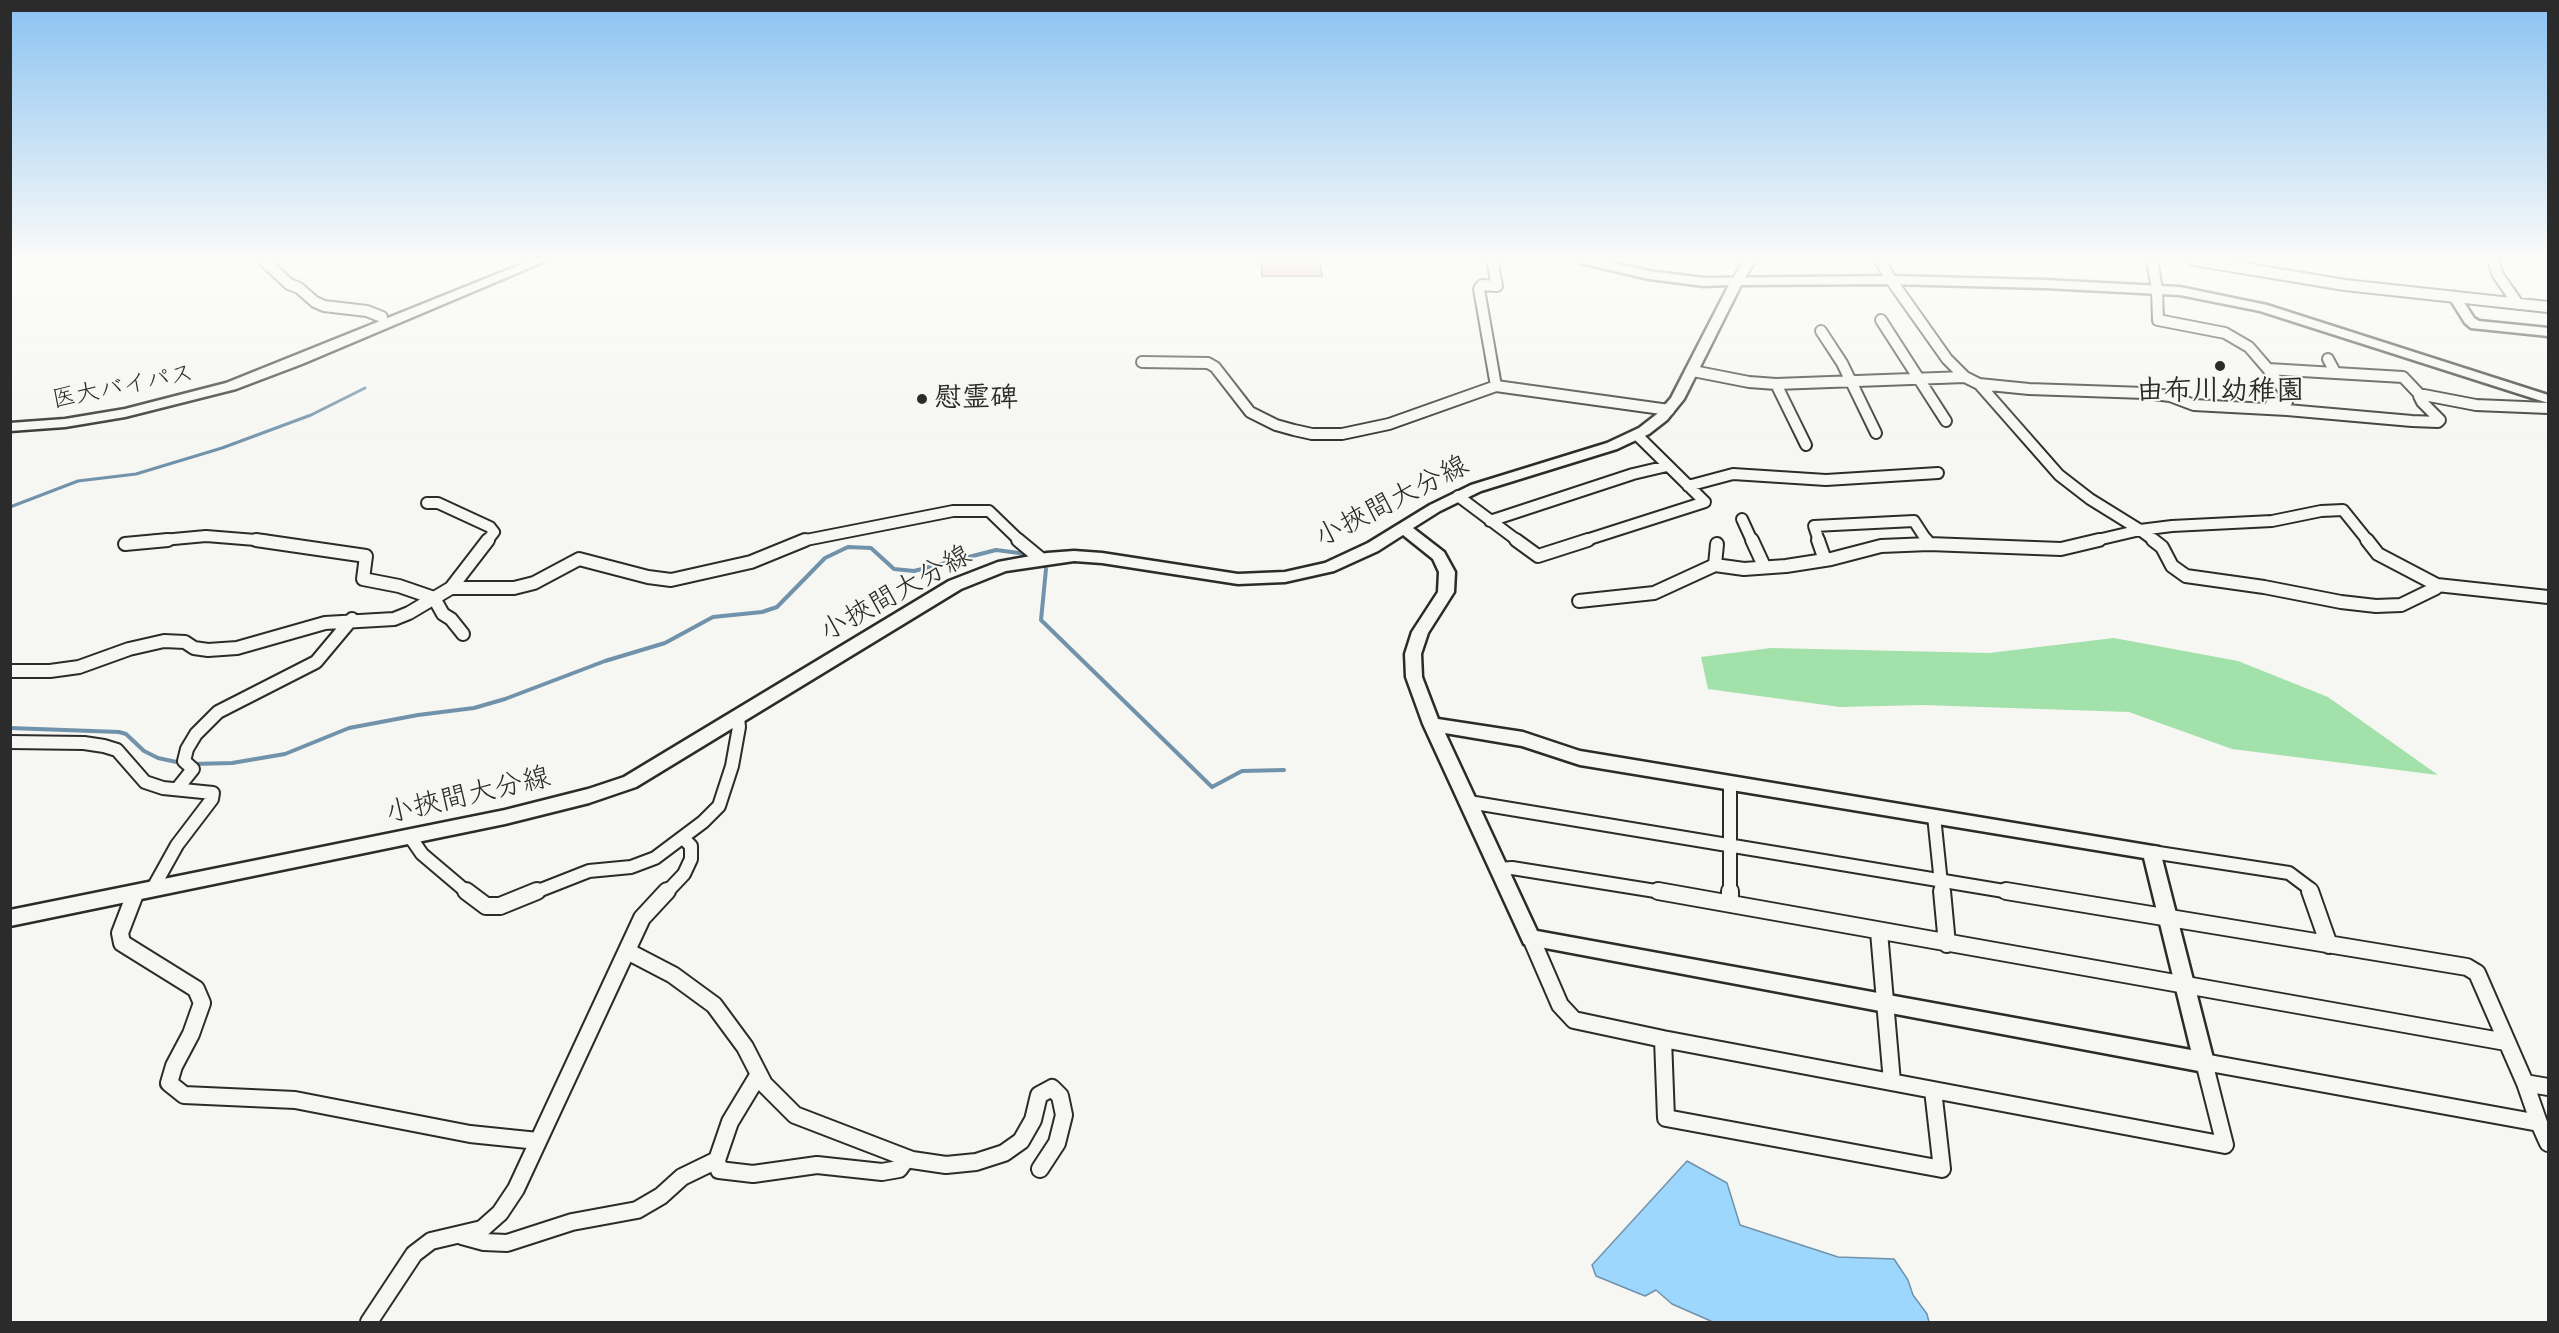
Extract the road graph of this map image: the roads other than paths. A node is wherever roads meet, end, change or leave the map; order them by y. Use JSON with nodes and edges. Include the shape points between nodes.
{"nodes":[{"id":1,"x":373,"y":322,"type":"edge"},
{"id":2,"x":392,"y":322,"type":"edge"},
{"id":3,"x":1485,"y":322,"type":"edge"},
{"id":4,"x":1717,"y":322,"type":"edge"},
{"id":5,"x":1882,"y":322,"type":"edge"},
{"id":6,"x":1921,"y":322,"type":"edge"},
{"id":7,"x":2169,"y":322,"type":"edge"},
{"id":8,"x":2307,"y":322,"type":"edge"},
{"id":9,"x":2472,"y":322,"type":"edge"},
{"id":10,"x":1821,"y":331,"type":"dead end"},
{"id":11,"x":2548,"y":332,"type":"edge"},
{"id":12,"x":2328,"y":359,"type":"dead end"},
{"id":13,"x":1142,"y":362,"type":"dead end"},
{"id":14,"x":2268,"y":369,"type":"junction"},
{"id":15,"x":1693,"y":371,"type":"junction"},
{"id":16,"x":2335,"y":372,"type":"junction"},
{"id":17,"x":1965,"y":377,"type":"junction"},
{"id":18,"x":1918,"y":379,"type":"junction"},
{"id":19,"x":1849,"y":381,"type":"junction"},
{"id":20,"x":1776,"y":384,"type":"junction"},
{"id":21,"x":1979,"y":384,"type":"junction"},
{"id":22,"x":1496,"y":386,"type":"junction"},
{"id":23,"x":2421,"y":396,"type":"junction"},
{"id":24,"x":2548,"y":399,"type":"edge"},
{"id":25,"x":2250,"y":407,"type":"junction"},
{"id":26,"x":2548,"y":408,"type":"edge"},
{"id":27,"x":1669,"y":410,"type":"junction"},
{"id":28,"x":10,"y":419,"type":"edge"},
{"id":29,"x":1946,"y":421,"type":"dead end"},
{"id":30,"x":10,"y":427,"type":"edge"},
{"id":31,"x":1876,"y":433,"type":"dead end"},
{"id":32,"x":1636,"y":435,"type":"junction"},
{"id":33,"x":1806,"y":445,"type":"dead end"},
{"id":34,"x":1667,"y":466,"type":"junction"},
{"id":35,"x":1938,"y":473,"type":"dead end"},
{"id":36,"x":1688,"y":486,"type":"junction"},
{"id":37,"x":1458,"y":496,"type":"junction"},
{"id":38,"x":426,"y":503,"type":"dead end"},
{"id":39,"x":1742,"y":519,"type":"dead end"},
{"id":40,"x":1490,"y":521,"type":"junction"},
{"id":41,"x":1403,"y":528,"type":"junction"},
{"id":42,"x":2140,"y":530,"type":"junction"},
{"id":43,"x":125,"y":544,"type":"dead end"},
{"id":44,"x":1718,"y":544,"type":"dead end"},
{"id":45,"x":1929,"y":544,"type":"junction"},
{"id":46,"x":1041,"y":559,"type":"junction"},
{"id":47,"x":1825,"y":560,"type":"junction"},
{"id":48,"x":1715,"y":565,"type":"junction"},
{"id":49,"x":1764,"y":566,"type":"junction"},
{"id":50,"x":2437,"y":585,"type":"junction"},
{"id":51,"x":451,"y":588,"type":"junction"},
{"id":52,"x":2548,"y":597,"type":"edge"},
{"id":53,"x":434,"y":598,"type":"junction"},
{"id":54,"x":1580,"y":601,"type":"dead end"},
{"id":55,"x":352,"y":620,"type":"junction"},
{"id":56,"x":463,"y":634,"type":"dead end"},
{"id":57,"x":10,"y":671,"type":"edge"},
{"id":58,"x":738,"y":718,"type":"junction"},
{"id":59,"x":1432,"y":724,"type":"junction"},
{"id":60,"x":10,"y":742,"type":"edge"},
{"id":61,"x":1730,"y":783,"type":"junction"},
{"id":62,"x":177,"y":789,"type":"junction"},
{"id":63,"x":1469,"y":802,"type":"junction"},
{"id":64,"x":1934,"y":816,"type":"junction"},
{"id":65,"x":411,"y":838,"type":"junction"},
{"id":66,"x":683,"y":838,"type":"junction"},
{"id":67,"x":1729,"y":846,"type":"junction"},
{"id":68,"x":2152,"y":852,"type":"junction"},
{"id":69,"x":1498,"y":869,"type":"junction"},
{"id":70,"x":1941,"y":880,"type":"junction"},
{"id":71,"x":152,"y":890,"type":"junction"},
{"id":72,"x":135,"y":894,"type":"junction"},
{"id":73,"x":1730,"y":903,"type":"junction"},
{"id":74,"x":10,"y":918,"type":"edge"},
{"id":75,"x":2170,"y":919,"type":"junction"},
{"id":76,"x":1879,"y":933,"type":"junction"},
{"id":77,"x":1531,"y":938,"type":"junction"},
{"id":78,"x":1947,"y":944,"type":"junction"},
{"id":79,"x":2330,"y":945,"type":"junction"},
{"id":80,"x":627,"y":951,"type":"junction"},
{"id":81,"x":2185,"y":984,"type":"junction"},
{"id":82,"x":1886,"y":1004,"type":"junction"},
{"id":83,"x":1664,"y":1040,"type":"junction"},
{"id":84,"x":2506,"y":1042,"type":"junction"},
{"id":85,"x":2204,"y":1062,"type":"junction"},
{"id":86,"x":759,"y":1074,"type":"junction"},
{"id":87,"x":1892,"y":1082,"type":"junction"},
{"id":88,"x":2525,"y":1083,"type":"junction"},
{"id":89,"x":2548,"y":1087,"type":"edge"},
{"id":90,"x":1933,"y":1090,"type":"junction"},
{"id":91,"x":2539,"y":1123,"type":"junction"},
{"id":92,"x":538,"y":1141,"type":"junction"},
{"id":93,"x":2548,"y":1143,"type":"edge"},
{"id":94,"x":907,"y":1158,"type":"junction"},
{"id":95,"x":717,"y":1160,"type":"junction"},
{"id":96,"x":1040,"y":1169,"type":"dead end"},
{"id":97,"x":459,"y":1235,"type":"junction"},
{"id":98,"x":369,"y":1323,"type":"edge"}],
"edges":[{"from":1,"to":28,"type":"main road","name":"医大バイパス","via":[[288,357],[165,397],[98,410]]},
{"from":2,"to":30,"type":"main road","name":"医大バイパス","via":[[231,386],[125,413]]},
{"from":3,"to":22,"type":"street"},
{"from":4,"to":15,"type":"main road","name":"小挾間大分線"},
{"from":5,"to":18,"type":"street"},
{"from":6,"to":17,"type":"street"},
{"from":7,"to":14,"type":"street","via":[[2236,338]]},
{"from":8,"to":24,"type":"main road"},
{"from":9,"to":11,"type":"main road"},
{"from":10,"to":19,"type":"street"},
{"from":12,"to":16,"type":"street"},
{"from":13,"to":22,"type":"street","via":[[1208,363],[1250,412],[1276,425],[1312,434],[1361,432]]},
{"from":14,"to":16,"type":"street"},
{"from":14,"to":25,"type":"street","via":[[2288,396],[2287,402]]},
{"from":15,"to":20,"type":"street"},
{"from":15,"to":27,"type":"main road","name":"小挾間大分線"},
{"from":16,"to":23,"type":"street","via":[[2403,377]]},
{"from":17,"to":18,"type":"street"},
{"from":17,"to":21,"type":"street"},
{"from":18,"to":19,"type":"street"},
{"from":18,"to":29,"type":"street"},
{"from":19,"to":20,"type":"street"},
{"from":19,"to":31,"type":"street"},
{"from":20,"to":33,"type":"street"},
{"from":21,"to":25,"type":"street","via":[[2145,393],[2170,396],[2194,405]]},
{"from":21,"to":42,"type":"street","via":[[2058,475]]},
{"from":22,"to":27,"type":"street"},
{"from":23,"to":25,"type":"street","via":[[2438,422]]},
{"from":23,"to":26,"type":"street","via":[[2476,405]]},
{"from":27,"to":32,"type":"main road","name":"小挾間大分線"},
{"from":32,"to":34,"type":"street"},
{"from":32,"to":37,"type":"main road","name":"小挾間大分線"},
{"from":34,"to":36,"type":"street"},
{"from":34,"to":40,"type":"street"},
{"from":35,"to":36,"type":"street","via":[[1826,480],[1733,474]]},
{"from":36,"to":40,"type":"street","via":[[1705,502],[1538,556]]},
{"from":37,"to":40,"type":"street"},
{"from":37,"to":41,"type":"main road","name":"小挾間大分線"},
{"from":38,"to":51,"type":"street","via":[[438,503],[494,532]]},
{"from":39,"to":49,"type":"street"},
{"from":41,"to":46,"type":"main road","name":"小挾間大分線","via":[[1344,561],[1285,578],[1238,579],[1093,557]]},
{"from":41,"to":59,"type":"main road","via":[[1439,556],[1447,572],[1446,592],[1420,632],[1413,654],[1414,677]]},
{"from":42,"to":45,"type":"street","via":[[2061,549]]},
{"from":42,"to":50,"type":"street","via":[[2162,547],[2172,566],[2187,576],[2204,580],[2264,586],[2376,606],[2401,605]]},
{"from":42,"to":50,"type":"street","via":[[2272,521],[2343,510],[2378,554]]},
{"from":43,"to":53,"type":"street","via":[[206,536],[353,553],[366,556],[363,579]]},
{"from":44,"to":48,"type":"street"},
{"from":45,"to":47,"type":"street","via":[[1881,546]]},
{"from":45,"to":47,"type":"street","via":[[1914,521],[1814,526]]},
{"from":46,"to":51,"type":"street","via":[[1006,530],[995,515],[969,510],[807,538],[751,562],[671,580],[579,559],[534,583],[514,588]]},
{"from":46,"to":58,"type":"main road","name":"小挾間大分線","via":[[1003,566],[955,585]]},
{"from":47,"to":49,"type":"street"},
{"from":48,"to":49,"type":"street","via":[[1744,569]]},
{"from":48,"to":54,"type":"street","via":[[1654,593]]},
{"from":50,"to":52,"type":"street"},
{"from":51,"to":53,"type":"street"},
{"from":53,"to":55,"type":"street","via":[[394,619]]},
{"from":53,"to":56,"type":"street","via":[[442,614]]},
{"from":55,"to":57,"type":"street","via":[[324,622],[237,648],[208,650],[185,642],[164,641],[79,667]]},
{"from":55,"to":62,"type":"street","via":[[315,662],[218,712],[187,749],[184,761],[193,769]]},
{"from":58,"to":65,"type":"main road","name":"小挾間大分線","via":[[630,782],[589,796]]},
{"from":58,"to":66,"type":"street","via":[[732,766],[719,806]]},
{"from":59,"to":61,"type":"main road","via":[[1523,739],[1580,758]]},
{"from":59,"to":63,"type":"main road"},
{"from":60,"to":62,"type":"street","via":[[104,746],[117,750],[145,782]]},
{"from":61,"to":64,"type":"main road"},
{"from":61,"to":67,"type":"street"},
{"from":62,"to":71,"type":"street","via":[[206,790],[213,793],[212,799],[177,845]]},
{"from":63,"to":67,"type":"street"},
{"from":63,"to":69,"type":"main road"},
{"from":64,"to":68,"type":"main road"},
{"from":64,"to":70,"type":"street"},
{"from":65,"to":66,"type":"street","via":[[422,854],[476,900],[486,906],[500,906],[590,871],[631,867],[654,858]]},
{"from":65,"to":71,"type":"main road","name":"小挾間大分線"},
{"from":66,"to":80,"type":"street","via":[[691,846],[691,859],[684,874],[642,918]]},
{"from":67,"to":70,"type":"street"},
{"from":67,"to":73,"type":"street"},
{"from":68,"to":75,"type":"main road"},
{"from":68,"to":79,"type":"street","via":[[2289,873],[2309,888]]},
{"from":69,"to":73,"type":"street","via":[[1512,868]]},
{"from":69,"to":77,"type":"main road"},
{"from":70,"to":75,"type":"street"},
{"from":70,"to":78,"type":"street"},
{"from":71,"to":72,"type":"main road","name":"小挾間大分線"},
{"from":72,"to":74,"type":"main road","name":"小挾間大分線"},
{"from":72,"to":92,"type":"street","via":[[120,933],[122,943],[196,989],[202,1003],[169,1083],[184,1095],[327,1104],[417,1125]]},
{"from":73,"to":76,"type":"street"},
{"from":75,"to":79,"type":"street"},
{"from":75,"to":81,"type":"main road"},
{"from":76,"to":78,"type":"street"},
{"from":76,"to":82,"type":"street"},
{"from":77,"to":82,"type":"main road"},
{"from":77,"to":83,"type":"street","via":[[1560,1005],[1574,1020]]},
{"from":78,"to":81,"type":"street"},
{"from":79,"to":84,"type":"street","via":[[2467,967],[2477,973]]},
{"from":80,"to":86,"type":"street","via":[[674,975],[714,1005],[745,1047]]},
{"from":80,"to":92,"type":"street"},
{"from":81,"to":84,"type":"street"},
{"from":81,"to":85,"type":"main road"},
{"from":82,"to":85,"type":"main road"},
{"from":82,"to":87,"type":"street"},
{"from":83,"to":87,"type":"street"},
{"from":83,"to":90,"type":"street","via":[[1666,1118],[1942,1169]]},
{"from":84,"to":88,"type":"street"},
{"from":85,"to":90,"type":"street","via":[[2225,1145]]},
{"from":85,"to":91,"type":"street"},
{"from":86,"to":94,"type":"street","via":[[795,1115]]},
{"from":86,"to":95,"type":"street","via":[[730,1122]]},
{"from":87,"to":90,"type":"street"},
{"from":88,"to":89,"type":"street"},
{"from":88,"to":91,"type":"street"},
{"from":91,"to":93,"type":"street"},
{"from":92,"to":97,"type":"street","via":[[500,1213],[482,1229]]},
{"from":94,"to":95,"type":"street","via":[[899,1169],[882,1172],[817,1165],[753,1174],[719,1170]]},
{"from":94,"to":96,"type":"street","via":[[946,1165],[976,1162],[1004,1153],[1021,1141],[1033,1120],[1039,1095],[1052,1088],[1060,1096],[1064,1115],[1057,1143]]},
{"from":95,"to":97,"type":"street","via":[[682,1178],[637,1210],[572,1222],[507,1243]]},
{"from":97,"to":98,"type":"street","via":[[431,1241],[414,1254]]}]}
